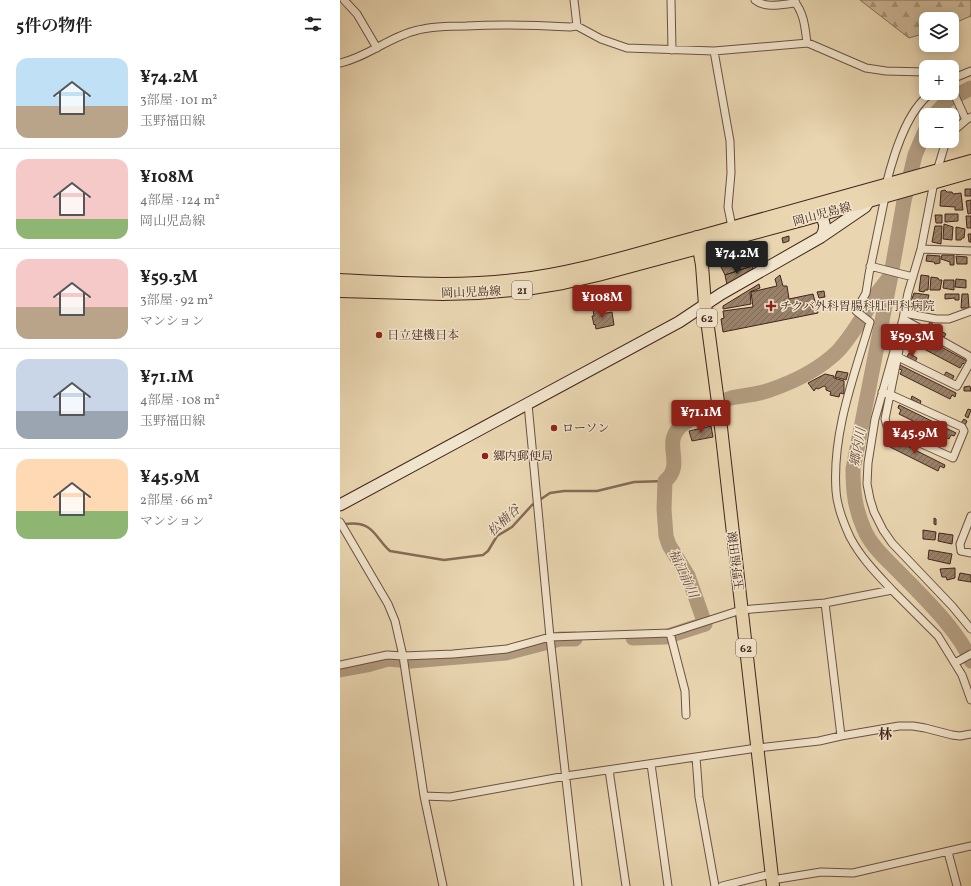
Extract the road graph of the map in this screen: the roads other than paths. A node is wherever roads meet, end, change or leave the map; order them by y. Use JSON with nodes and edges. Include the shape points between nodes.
{"nodes":[{"id":1,"x":344,"y":0,"type":"edge"},
{"id":2,"x":574,"y":0,"type":"edge"},
{"id":3,"x":671,"y":0,"type":"edge"},
{"id":4,"x":755,"y":0,"type":"edge"},
{"id":5,"x":794,"y":2,"type":"edge"},
{"id":6,"x":578,"y":26,"type":"junction"},
{"id":7,"x":807,"y":43,"type":"junction"},
{"id":8,"x":377,"y":48,"type":"junction"},
{"id":9,"x":672,"y":50,"type":"junction"},
{"id":10,"x":714,"y":51,"type":"junction"},
{"id":11,"x":340,"y":63,"type":"edge"},
{"id":12,"x":971,"y":71,"type":"edge"},
{"id":13,"x":919,"y":72,"type":"edge"},
{"id":14,"x":959,"y":76,"type":"edge"},
{"id":15,"x":923,"y":100,"type":"edge"},
{"id":16,"x":958,"y":100,"type":"edge"},
{"id":17,"x":968,"y":118,"type":"edge"},
{"id":18,"x":959,"y":126,"type":"edge"},
{"id":19,"x":943,"y":148,"type":"edge"},
{"id":20,"x":971,"y":161,"type":"edge"},
{"id":21,"x":971,"y":172,"type":"edge"},
{"id":22,"x":932,"y":177,"type":"junction"},
{"id":23,"x":888,"y":190,"type":"junction"},
{"id":24,"x":869,"y":201,"type":"junction"},
{"id":25,"x":820,"y":215,"type":"junction"},
{"id":26,"x":763,"y":225,"type":"junction"},
{"id":27,"x":732,"y":228,"type":"junction"},
{"id":28,"x":821,"y":237,"type":"junction"},
{"id":29,"x":698,"y":242,"type":"junction"},
{"id":30,"x":921,"y":249,"type":"junction"},
{"id":31,"x":971,"y":251,"type":"edge"},
{"id":32,"x":872,"y":267,"type":"junction"},
{"id":33,"x":911,"y":276,"type":"junction"},
{"id":34,"x":340,"y":280,"type":"edge"},
{"id":35,"x":477,"y":288,"type":"junction"},
{"id":36,"x":340,"y":291,"type":"edge"},
{"id":37,"x":705,"y":305,"type":"junction"},
{"id":38,"x":971,"y":311,"type":"edge"},
{"id":39,"x":905,"y":318,"type":"junction"},
{"id":40,"x":895,"y":355,"type":"junction"},
{"id":41,"x":882,"y":392,"type":"junction"},
{"id":42,"x":890,"y":394,"type":"junction"},
{"id":43,"x":528,"y":404,"type":"junction"},
{"id":44,"x":340,"y":505,"type":"edge"},
{"id":45,"x":971,"y":516,"type":"edge"},
{"id":46,"x":341,"y":524,"type":"edge"},
{"id":47,"x":971,"y":553,"type":"edge"},
{"id":48,"x":892,"y":590,"type":"junction"},
{"id":49,"x":825,"y":604,"type":"junction"},
{"id":50,"x":741,"y":610,"type":"junction"},
{"id":51,"x":971,"y":629,"type":"edge"},
{"id":52,"x":670,"y":633,"type":"junction"},
{"id":53,"x":550,"y":637,"type":"junction"},
{"id":54,"x":971,"y":654,"type":"edge"},
{"id":55,"x":403,"y":656,"type":"junction"},
{"id":56,"x":956,"y":662,"type":"junction"},
{"id":57,"x":340,"y":665,"type":"edge"},
{"id":58,"x":971,"y":700,"type":"edge"},
{"id":59,"x":686,"y":715,"type":"dead end"},
{"id":60,"x":971,"y":734,"type":"edge"},
{"id":61,"x":841,"y":736,"type":"junction"},
{"id":62,"x":758,"y":748,"type":"junction"},
{"id":63,"x":696,"y":757,"type":"junction"},
{"id":64,"x":652,"y":764,"type":"junction"},
{"id":65,"x":609,"y":770,"type":"junction"},
{"id":66,"x":566,"y":776,"type":"junction"},
{"id":67,"x":424,"y":796,"type":"junction"},
{"id":68,"x":971,"y":846,"type":"edge"},
{"id":69,"x":948,"y":852,"type":"junction"},
{"id":70,"x":772,"y":880,"type":"edge"},
{"id":71,"x":443,"y":886,"type":"edge"},
{"id":72,"x":578,"y":886,"type":"edge"},
{"id":73,"x":626,"y":886,"type":"edge"},
{"id":74,"x":668,"y":886,"type":"edge"},
{"id":75,"x":715,"y":886,"type":"edge"},
{"id":76,"x":722,"y":886,"type":"edge"},
{"id":77,"x":957,"y":886,"type":"edge"}],
"edges":[{"from":1,"to":8,"type":"street","via":[[357,14]]},
{"from":2,"to":6,"type":"street"},
{"from":3,"to":9,"type":"street"},
{"from":4,"to":5,"type":"street","via":[[768,6]]},
{"from":5,"to":7,"type":"street","via":[[801,11]]},
{"from":6,"to":8,"type":"street","via":[[510,24],[441,27],[402,35]]},
{"from":6,"to":9,"type":"street","via":[[601,39],[627,48]]},
{"from":7,"to":10,"type":"street"},
{"from":7,"to":13,"type":"street","via":[[866,68]]},
{"from":8,"to":11,"type":"street","via":[[353,60]]},
{"from":9,"to":10,"type":"street"},
{"from":10,"to":27,"type":"street","via":[[730,141],[728,207]]},
{"from":12,"to":14,"type":"street"},
{"from":15,"to":23,"type":"street","via":[[912,114],[901,138],[890,170]]},
{"from":16,"to":17,"type":"street"},
{"from":17,"to":18,"type":"street"},
{"from":19,"to":22,"type":"street"},
{"from":20,"to":22,"type":"main road","name":"岡山児島線","number":"21"},
{"from":21,"to":22,"type":"main road","name":"岡山児島線","number":"21"},
{"from":22,"to":23,"type":"main road","name":"岡山児島線","number":"21"},
{"from":22,"to":30,"type":"street"},
{"from":23,"to":24,"type":"main road","name":"岡山児島線","number":"21"},
{"from":23,"to":26,"type":"main road","name":"岡山児島線","number":"21"},
{"from":23,"to":32,"type":"street"},
{"from":24,"to":25,"type":"main road","name":"岡山児島線","number":"21"},
{"from":24,"to":28,"type":"street"},
{"from":25,"to":26,"type":"main road","name":"岡山児島線","number":"21"},
{"from":25,"to":28,"type":"street","via":[[825,222]]},
{"from":26,"to":27,"type":"main road","name":"岡山児島線","number":"21"},
{"from":26,"to":29,"type":"main road","name":"岡山児島線","number":"21"},
{"from":27,"to":29,"type":"main road","name":"岡山児島線","number":"21"},
{"from":28,"to":37,"type":"street"},
{"from":29,"to":35,"type":"main road","name":"岡山児島線","number":"21","via":[[568,272]]},
{"from":29,"to":37,"type":"main road","name":"玉野福田線","number":"62"},
{"from":30,"to":31,"type":"street"},
{"from":30,"to":33,"type":"street"},
{"from":32,"to":33,"type":"street"},
{"from":32,"to":48,"type":"street","via":[[866,293],[856,311],[870,322],[843,413],[836,460],[836,492],[841,516],[851,538],[867,563]]},
{"from":33,"to":39,"type":"street"},
{"from":34,"to":35,"type":"main road","name":"岡山児島線","number":"21","via":[[444,284]]},
{"from":35,"to":36,"type":"main road","name":"岡山児島線","number":"21","via":[[443,294]]},
{"from":37,"to":43,"type":"street"},
{"from":37,"to":50,"type":"main road","name":"玉野福田線","number":"62"},
{"from":38,"to":39,"type":"street","via":[[949,319]]},
{"from":39,"to":40,"type":"street"},
{"from":39,"to":40,"type":"street","via":[[969,356],[971,361],[957,386]]},
{"from":40,"to":41,"type":"street"},
{"from":40,"to":42,"type":"street"},
{"from":41,"to":42,"type":"street"},
{"from":41,"to":51,"type":"street","via":[[868,463],[867,484],[874,512],[892,543]]},
{"from":42,"to":42,"type":"street","via":[[962,427],[964,431],[953,458],[887,426],[885,419]]},
{"from":43,"to":44,"type":"street"},
{"from":43,"to":53,"type":"street"},
{"from":45,"to":47,"type":"street","via":[[960,544],[961,551]]},
{"from":46,"to":55,"type":"street","via":[[388,604],[395,621]]},
{"from":48,"to":49,"type":"street"},
{"from":48,"to":56,"type":"street","via":[[938,636]]},
{"from":49,"to":50,"type":"street"},
{"from":49,"to":61,"type":"street"},
{"from":50,"to":52,"type":"street"},
{"from":50,"to":62,"type":"main road","name":"玉野福田線","number":"62"},
{"from":52,"to":53,"type":"street"},
{"from":52,"to":59,"type":"street","via":[[685,691]]},
{"from":53,"to":55,"type":"street","via":[[508,649]]},
{"from":53,"to":66,"type":"street"},
{"from":54,"to":56,"type":"street"},
{"from":55,"to":57,"type":"street","via":[[387,655]]},
{"from":55,"to":67,"type":"street"},
{"from":56,"to":58,"type":"street"},
{"from":60,"to":61,"type":"street","via":[[952,736],[913,726],[899,726]]},
{"from":61,"to":62,"type":"street"},
{"from":62,"to":63,"type":"street"},
{"from":62,"to":70,"type":"main road","name":"玉野福田線","number":"62"},
{"from":63,"to":64,"type":"street"},
{"from":63,"to":75,"type":"street","via":[[699,798]]},
{"from":64,"to":65,"type":"street"},
{"from":64,"to":74,"type":"street"},
{"from":65,"to":66,"type":"street"},
{"from":65,"to":73,"type":"street"},
{"from":66,"to":67,"type":"street","via":[[450,797]]},
{"from":66,"to":72,"type":"street"},
{"from":67,"to":71,"type":"street"},
{"from":68,"to":69,"type":"street"},
{"from":69,"to":70,"type":"street","via":[[853,873],[821,872]]},
{"from":69,"to":77,"type":"street"},
{"from":70,"to":76,"type":"street"}]}
